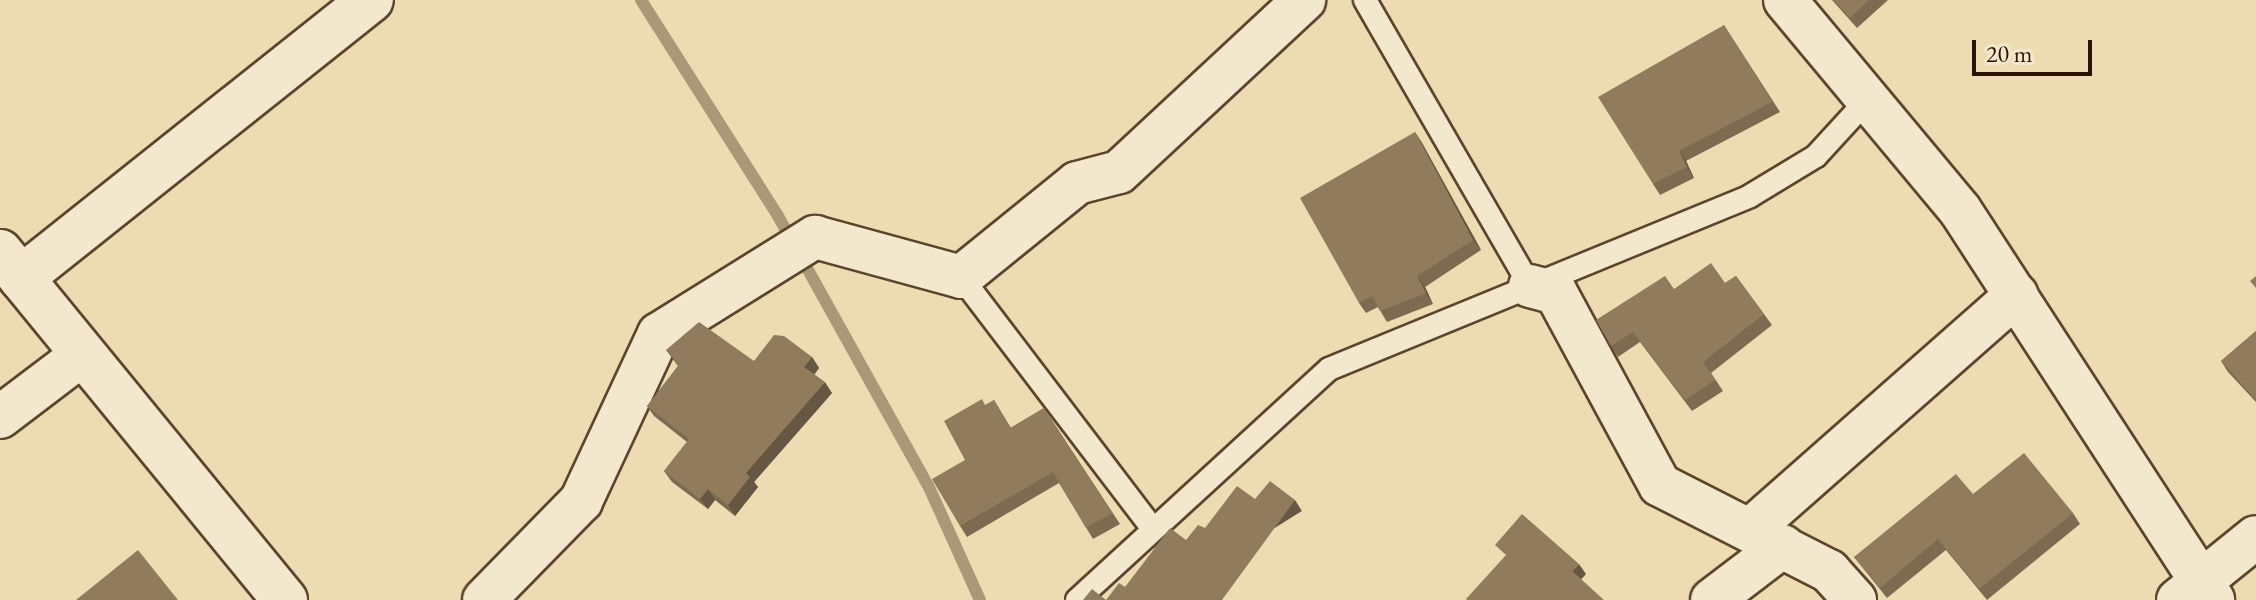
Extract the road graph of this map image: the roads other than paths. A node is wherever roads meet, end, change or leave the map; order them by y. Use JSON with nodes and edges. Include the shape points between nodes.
{"nodes":[{"id":1,"x":371,"y":0,"type":"edge"},
{"id":2,"x":1304,"y":0,"type":"edge"},
{"id":3,"x":1365,"y":0,"type":"edge"},
{"id":4,"x":1785,"y":0,"type":"edge"},
{"id":5,"x":1871,"y":96,"type":"junction"},
{"id":6,"x":10,"y":265,"type":"edge"},
{"id":7,"x":961,"y":277,"type":"junction"},
{"id":8,"x":1530,"y":286,"type":"junction"},
{"id":9,"x":2016,"y":295,"type":"junction"},
{"id":10,"x":83,"y":354,"type":"junction"},
{"id":11,"x":0,"y":417,"type":"edge"},
{"id":12,"x":1152,"y":528,"type":"junction"},
{"id":13,"x":2256,"y":537,"type":"edge"},
{"id":14,"x":1767,"y":538,"type":"junction"},
{"id":15,"x":2197,"y":593,"type":"edge"},
{"id":16,"x":285,"y":600,"type":"edge"},
{"id":17,"x":484,"y":600,"type":"edge"},
{"id":18,"x":1077,"y":600,"type":"edge"},
{"id":19,"x":1712,"y":600,"type":"edge"},
{"id":20,"x":1855,"y":600,"type":"edge"}],
"edges":[{"from":1,"to":6,"type":"street"},
{"from":2,"to":7,"type":"street","via":[[1119,172],[1077,183]]},
{"from":3,"to":8,"type":"lane"},
{"from":4,"to":5,"type":"street"},
{"from":5,"to":8,"type":"lane","via":[[1816,156],[1750,196]]},
{"from":5,"to":9,"type":"street"},
{"from":6,"to":10,"type":"street"},
{"from":7,"to":12,"type":"lane"},
{"from":7,"to":17,"type":"street","via":[[815,237],[659,334],[581,501]]},
{"from":8,"to":12,"type":"lane","via":[[1329,369]]},
{"from":8,"to":14,"type":"street","via":[[1556,293],[1660,485]]},
{"from":9,"to":14,"type":"street"},
{"from":9,"to":15,"type":"street"},
{"from":10,"to":11,"type":"street"},
{"from":10,"to":16,"type":"street"},
{"from":12,"to":18,"type":"lane"},
{"from":13,"to":15,"type":"street"},
{"from":14,"to":19,"type":"street"},
{"from":14,"to":20,"type":"street","via":[[1829,571]]}]}
